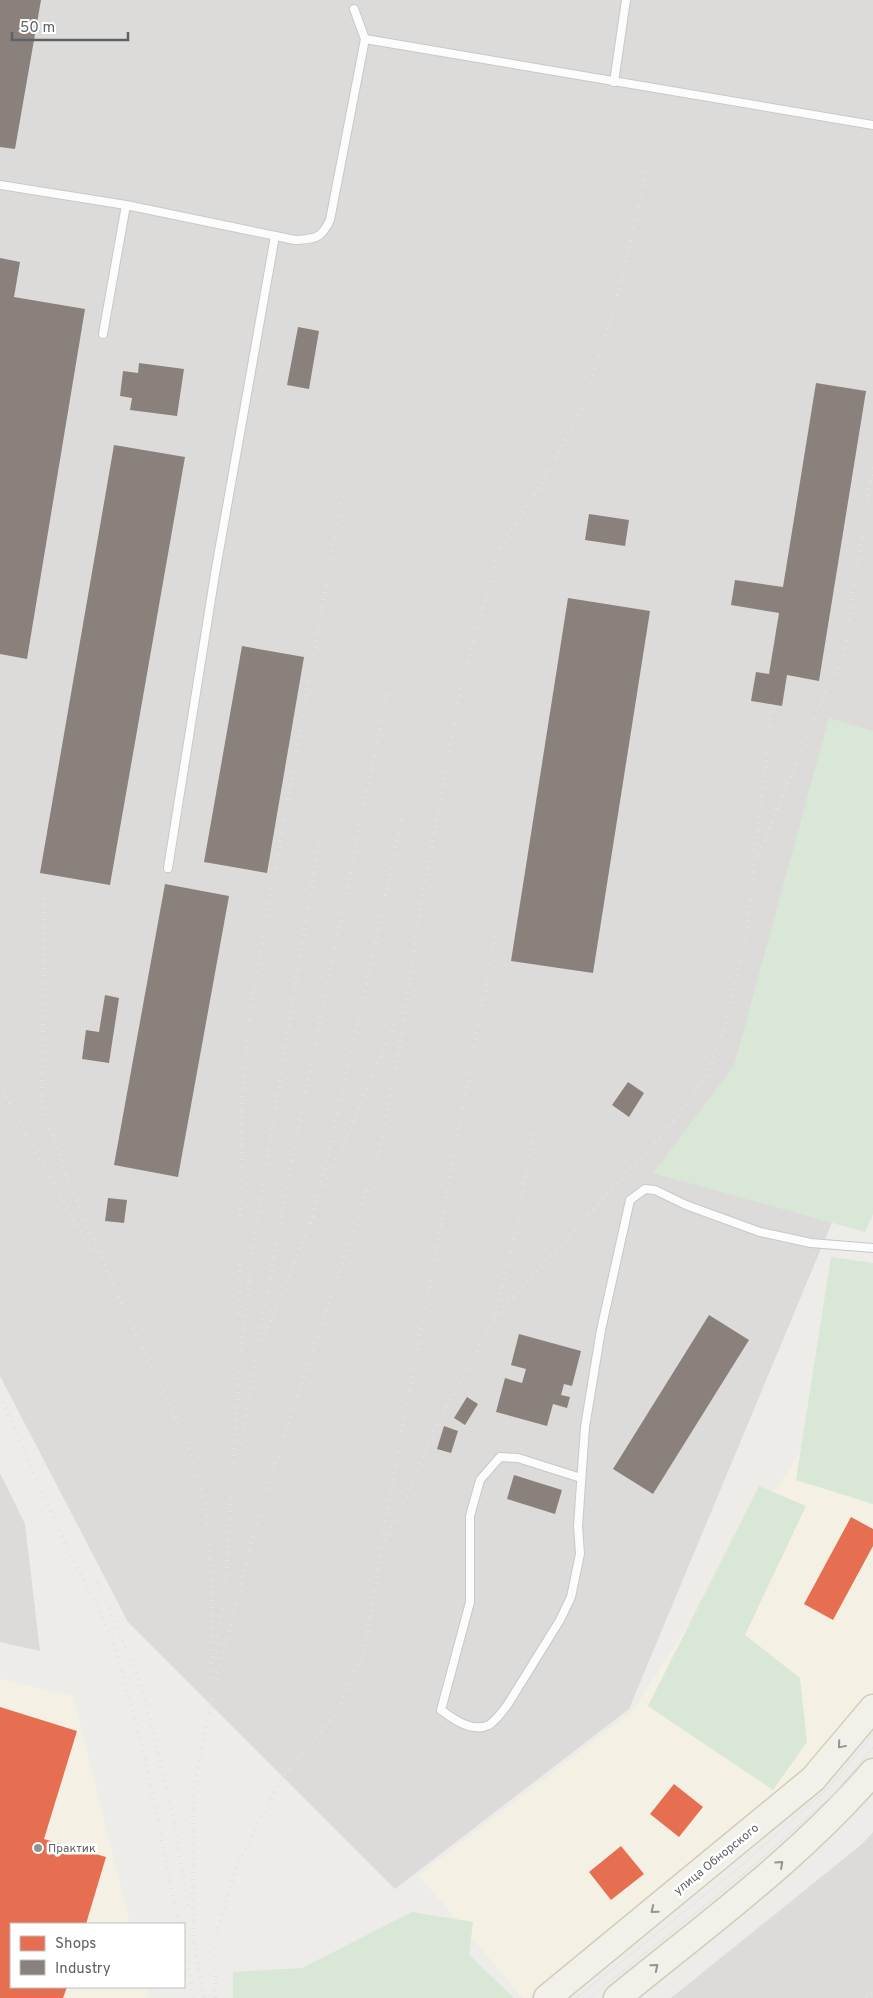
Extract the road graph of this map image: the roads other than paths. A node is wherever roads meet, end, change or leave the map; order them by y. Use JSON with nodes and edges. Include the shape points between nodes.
{"nodes":[{"id":1,"x":626,"y":0,"type":"edge"},
{"id":2,"x":354,"y":9,"type":"dead end"},
{"id":3,"x":365,"y":39,"type":"junction"},
{"id":4,"x":614,"y":82,"type":"junction"},
{"id":5,"x":873,"y":125,"type":"edge"},
{"id":6,"x":0,"y":185,"type":"edge"},
{"id":7,"x":126,"y":205,"type":"junction"},
{"id":8,"x":275,"y":236,"type":"junction"},
{"id":9,"x":103,"y":334,"type":"dead end"},
{"id":10,"x":168,"y":868,"type":"dead end"},
{"id":11,"x":873,"y":1248,"type":"edge"},
{"id":12,"x":581,"y":1478,"type":"junction"},
{"id":13,"x":873,"y":1708,"type":"edge"},
{"id":14,"x":873,"y":1772,"type":"edge"},
{"id":15,"x":547,"y":1998,"type":"edge"},
{"id":16,"x":617,"y":1998,"type":"edge"}],
"edges":[{"from":1,"to":4,"type":"lane"},
{"from":2,"to":3,"type":"lane"},
{"from":3,"to":4,"type":"lane"},
{"from":3,"to":8,"type":"lane","via":[[330,220],[325,231],[315,239]]},
{"from":4,"to":5,"type":"lane"},
{"from":6,"to":7,"type":"lane"},
{"from":7,"to":8,"type":"lane"},
{"from":7,"to":9,"type":"lane"},
{"from":8,"to":10,"type":"lane","via":[[215,574]]},
{"from":11,"to":12,"type":"lane","via":[[811,1243],[760,1232],[655,1190],[645,1189],[630,1200],[601,1330],[585,1427]]},
{"from":12,"to":12,"type":"lane","via":[[580,1554],[570,1597],[560,1620],[498,1716],[488,1725],[472,1726],[456,1721],[441,1710],[470,1602],[470,1516],[480,1480],[500,1457],[518,1458]]},
{"from":13,"to":15,"type":"main road","name":"улица Обнорского","one_way":true,"via":[[813,1779]]},
{"from":16,"to":14,"type":"main road","one_way":true,"via":[[770,1872],[844,1806]]}]}
